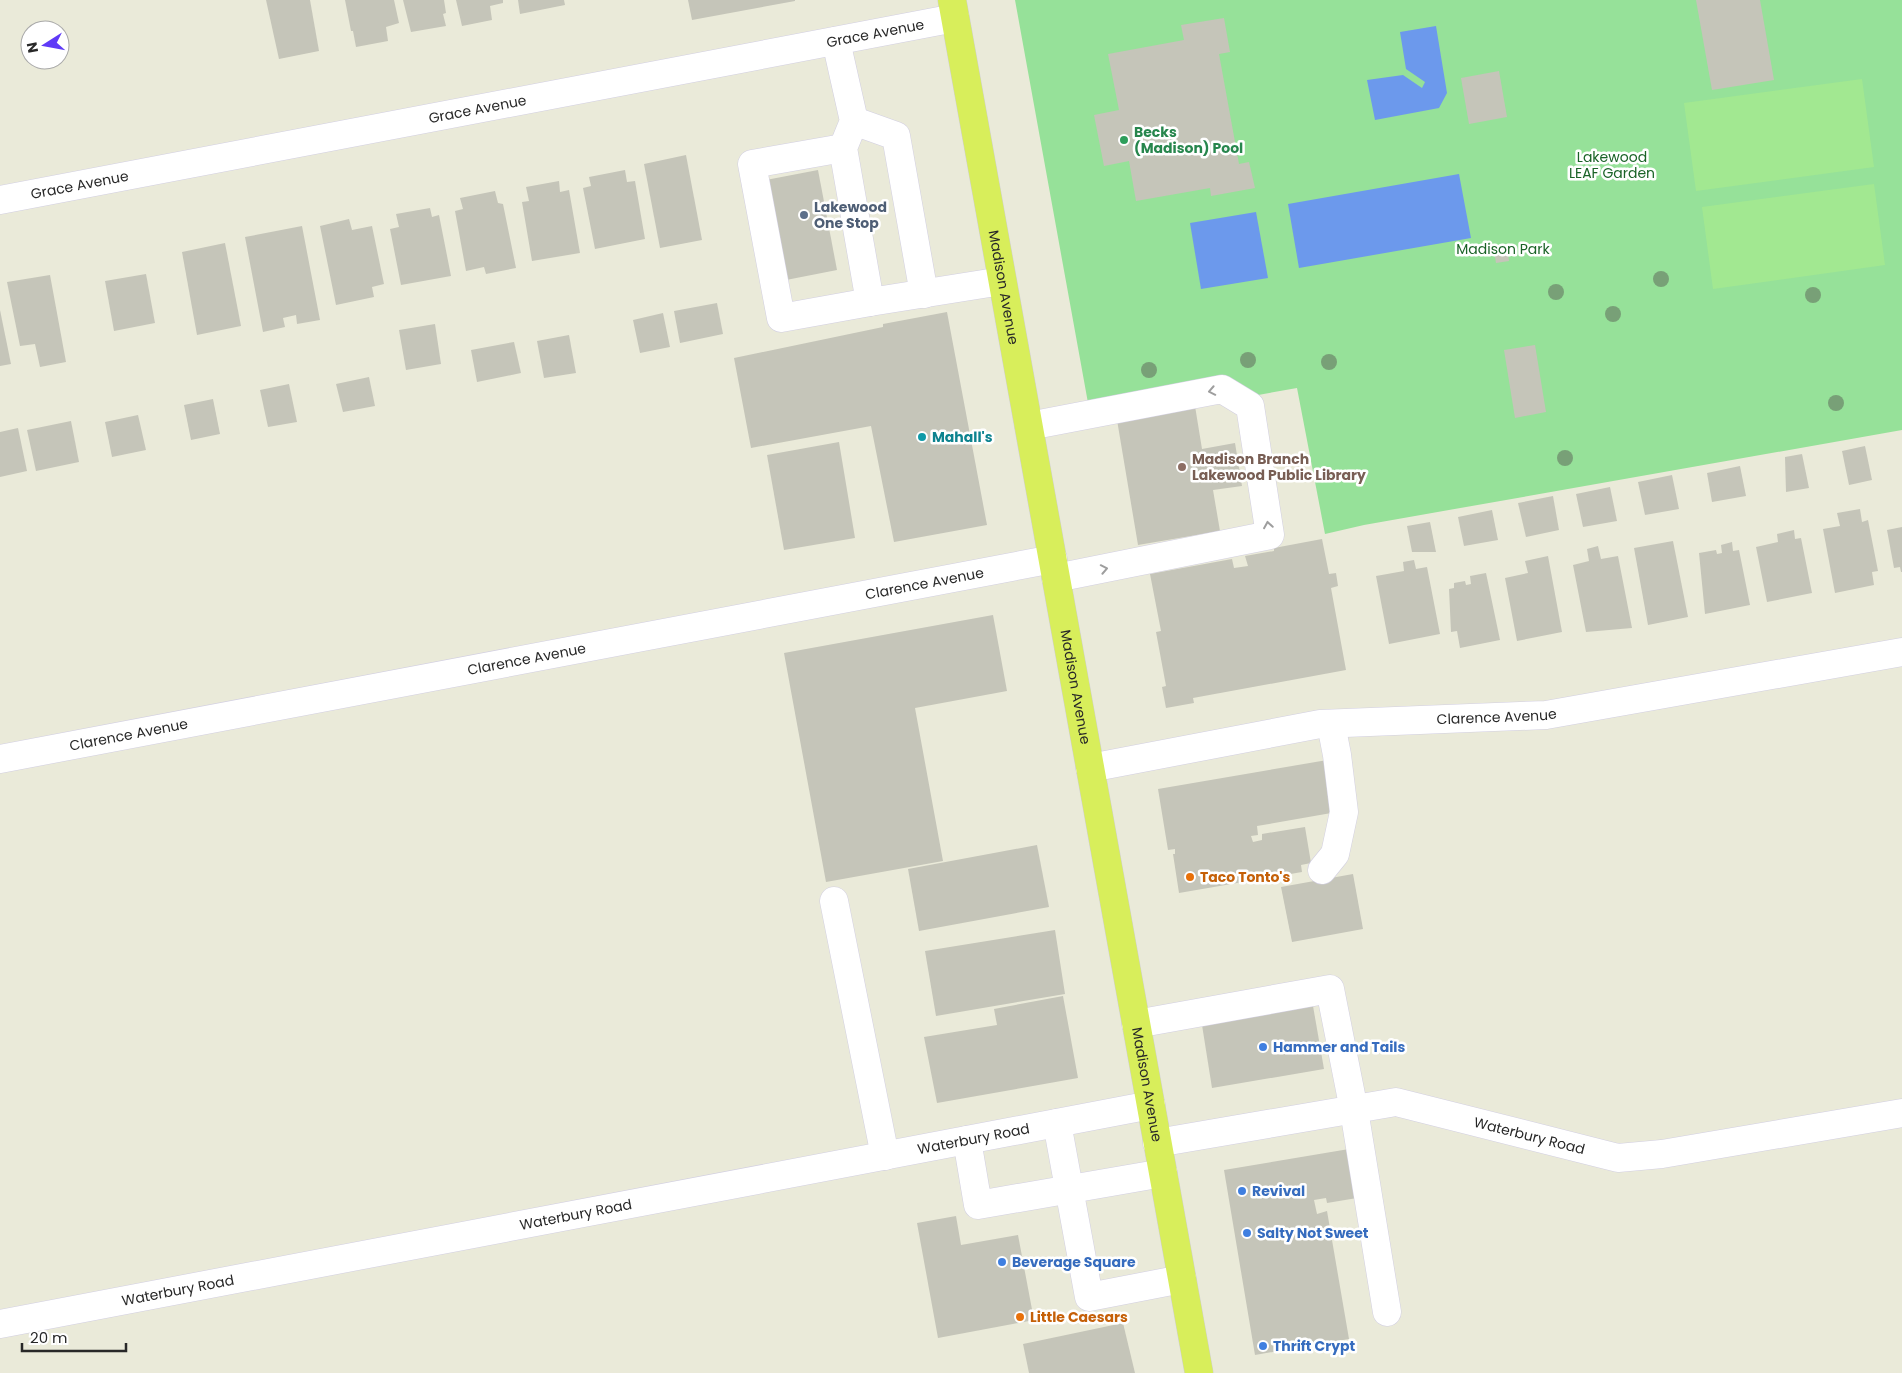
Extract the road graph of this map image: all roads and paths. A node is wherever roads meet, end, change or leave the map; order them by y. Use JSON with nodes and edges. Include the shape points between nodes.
{"nodes":[{"id":1,"x":954,"y":9,"type":"edge"},
{"id":2,"x":836,"y":41,"type":"junction"},
{"id":3,"x":854,"y":121,"type":"junction"},
{"id":4,"x":843,"y":148,"type":"junction"},
{"id":5,"x":0,"y":200,"type":"edge"},
{"id":6,"x":1002,"y":281,"type":"junction"},
{"id":7,"x":924,"y":294,"type":"junction"},
{"id":8,"x":870,"y":302,"type":"junction"},
{"id":9,"x":1029,"y":426,"type":"junction"},
{"id":10,"x":1054,"y":568,"type":"junction"},
{"id":11,"x":1902,"y":652,"type":"edge"},
{"id":12,"x":1331,"y":724,"type":"junction"},
{"id":13,"x":0,"y":759,"type":"edge"},
{"id":14,"x":1090,"y":768,"type":"junction"},
{"id":15,"x":1322,"y":870,"type":"dead end"},
{"id":16,"x":834,"y":900,"type":"dead end"},
{"id":17,"x":1136,"y":1024,"type":"junction"},
{"id":18,"x":1151,"y":1105,"type":"junction"},
{"id":19,"x":1354,"y":1110,"type":"junction"},
{"id":20,"x":1902,"y":1113,"type":"edge"},
{"id":21,"x":1057,"y":1123,"type":"junction"},
{"id":22,"x":967,"y":1140,"type":"junction"},
{"id":23,"x":1157,"y":1142,"type":"junction"},
{"id":24,"x":885,"y":1156,"type":"junction"},
{"id":25,"x":1163,"y":1173,"type":"junction"},
{"id":26,"x":1069,"y":1189,"type":"junction"},
{"id":27,"x":1182,"y":1279,"type":"junction"},
{"id":28,"x":1387,"y":1312,"type":"dead end"},
{"id":29,"x":0,"y":1324,"type":"edge"},
{"id":30,"x":1199,"y":1373,"type":"edge"}],
"edges":[{"from":1,"to":2,"type":"street","name":"Grace Avenue"},
{"from":1,"to":6,"type":"main road","name":"Madison Avenue"},
{"from":2,"to":3,"type":"street"},
{"from":2,"to":5,"type":"street","name":"Grace Avenue"},
{"from":3,"to":4,"type":"street"},
{"from":3,"to":7,"type":"street","via":[[896,136]]},
{"from":4,"to":8,"type":"street"},
{"from":4,"to":8,"type":"street","via":[[752,164],[780,318]]},
{"from":6,"to":7,"type":"street"},
{"from":6,"to":9,"type":"main road","name":"Madison Avenue"},
{"from":7,"to":8,"type":"street"},
{"from":9,"to":10,"type":"main road","name":"Madison Avenue"},
{"from":10,"to":9,"type":"street","name":"Clarence Avenue","one_way":true,"via":[[1270,535],[1250,406],[1222,389]]},
{"from":10,"to":13,"type":"street","name":"Clarence Avenue"},
{"from":10,"to":14,"type":"main road","name":"Madison Avenue"},
{"from":11,"to":12,"type":"street","name":"Clarence Avenue","via":[[1546,715]]},
{"from":12,"to":14,"type":"street","name":"Clarence Avenue"},
{"from":12,"to":15,"type":"street","via":[[1344,812],[1336,854]]},
{"from":14,"to":17,"type":"main road","name":"Madison Avenue"},
{"from":16,"to":24,"type":"street"},
{"from":17,"to":18,"type":"main road","name":"Madison Avenue"},
{"from":17,"to":19,"type":"street","via":[[1330,989]]},
{"from":18,"to":21,"type":"street","name":"Waterbury Road"},
{"from":18,"to":23,"type":"main road","name":"Madison Avenue"},
{"from":19,"to":20,"type":"street","name":"Waterbury Road","via":[[1396,1102],[1618,1158],[1662,1154]]},
{"from":19,"to":23,"type":"street","name":"Waterbury Road"},
{"from":19,"to":28,"type":"street"},
{"from":21,"to":22,"type":"street","name":"Waterbury Road"},
{"from":21,"to":26,"type":"street"},
{"from":22,"to":24,"type":"street","name":"Waterbury Road"},
{"from":22,"to":26,"type":"street","via":[[978,1205]]},
{"from":23,"to":25,"type":"main road","name":"Madison Avenue"},
{"from":24,"to":29,"type":"street","name":"Waterbury Road"},
{"from":25,"to":26,"type":"street"},
{"from":25,"to":27,"type":"main road","name":"Madison Avenue"},
{"from":26,"to":27,"type":"street","via":[[1089,1297]]},
{"from":27,"to":30,"type":"main road","name":"Madison Avenue"}]}
